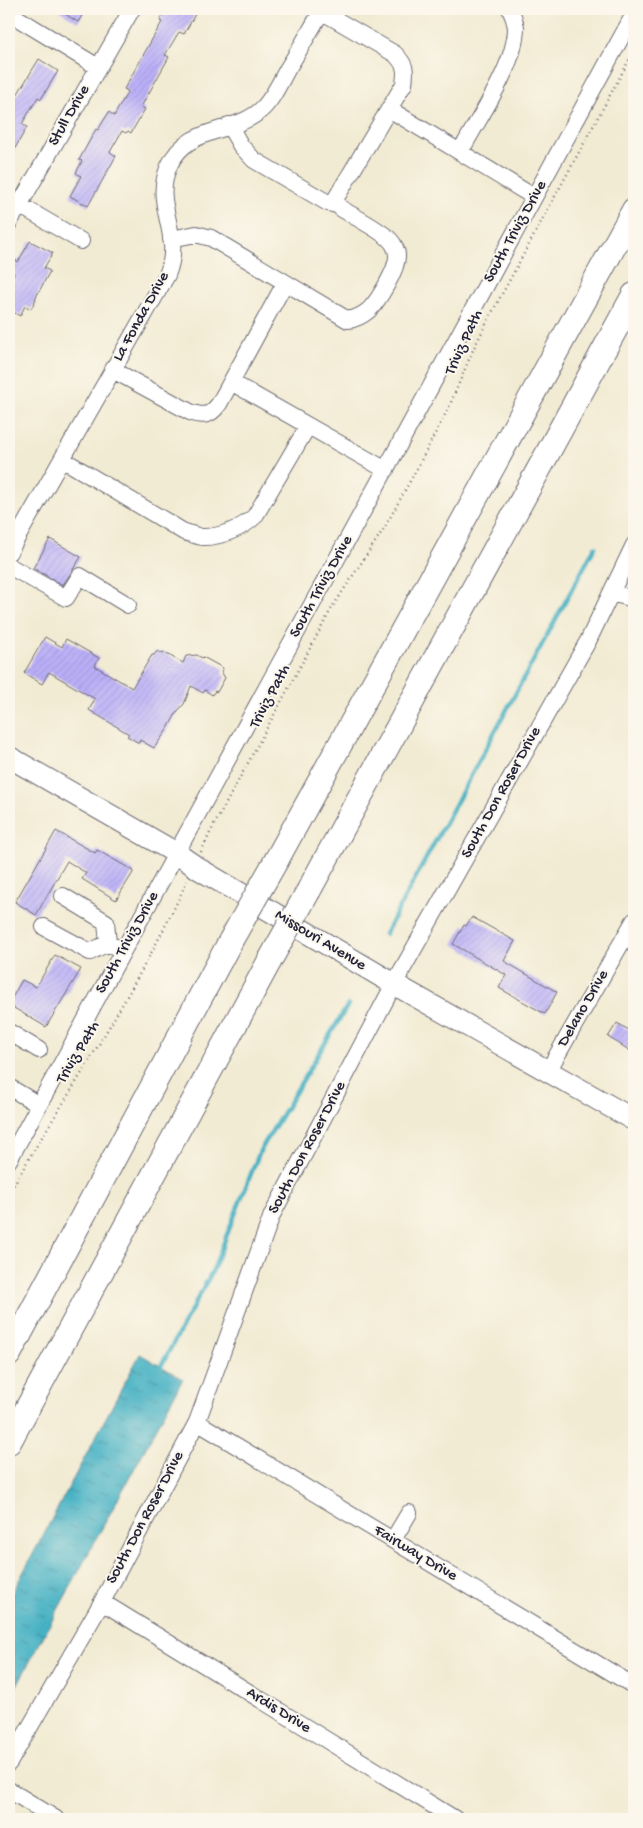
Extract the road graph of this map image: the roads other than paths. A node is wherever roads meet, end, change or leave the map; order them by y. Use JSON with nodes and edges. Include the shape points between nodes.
{"nodes":[{"id":1,"x":132,"y":9,"type":"edge"},
{"id":2,"x":510,"y":9,"type":"edge"},
{"id":3,"x":322,"y":10,"type":"edge"},
{"id":4,"x":9,"y":13,"type":"edge"},
{"id":5,"x":634,"y":14,"type":"edge"},
{"id":6,"x":98,"y":67,"type":"junction"},
{"id":7,"x":389,"y":109,"type":"junction"},
{"id":8,"x":229,"y":126,"type":"junction"},
{"id":9,"x":459,"y":151,"type":"junction"},
{"id":10,"x":534,"y":197,"type":"junction"},
{"id":11,"x":14,"y":202,"type":"edge"},
{"id":12,"x":337,"y":204,"type":"junction"},
{"id":13,"x":634,"y":210,"type":"edge"},
{"id":14,"x":9,"y":223,"type":"edge"},
{"id":15,"x":171,"y":239,"type":"junction"},
{"id":16,"x":82,"y":241,"type":"dead end"},
{"id":17,"x":285,"y":283,"type":"junction"},
{"id":18,"x":634,"y":295,"type":"edge"},
{"id":19,"x":113,"y":370,"type":"junction"},
{"id":20,"x":231,"y":382,"type":"junction"},
{"id":21,"x":308,"y":426,"type":"junction"},
{"id":22,"x":62,"y":459,"type":"junction"},
{"id":23,"x":386,"y":470,"type":"junction"},
{"id":24,"x":634,"y":545,"type":"edge"},
{"id":25,"x":9,"y":552,"type":"edge"},
{"id":26,"x":9,"y":566,"type":"edge"},
{"id":27,"x":611,"y":594,"type":"junction"},
{"id":28,"x":634,"y":599,"type":"edge"},
{"id":29,"x":128,"y":605,"type":"dead end"},
{"id":30,"x":9,"y":757,"type":"edge"},
{"id":31,"x":176,"y":853,"type":"junction"},
{"id":32,"x":63,"y":896,"type":"dead end"},
{"id":33,"x":634,"y":921,"type":"edge"},
{"id":34,"x":44,"y":927,"type":"dead end"},
{"id":35,"x":108,"y":943,"type":"junction"},
{"id":36,"x":123,"y":951,"type":"junction"},
{"id":37,"x":394,"y":984,"type":"junction"},
{"id":38,"x":9,"y":1032,"type":"edge"},
{"id":39,"x":39,"y":1050,"type":"dead end"},
{"id":40,"x":548,"y":1071,"type":"junction"},
{"id":41,"x":9,"y":1087,"type":"edge"},
{"id":42,"x":39,"y":1105,"type":"junction"},
{"id":43,"x":634,"y":1120,"type":"edge"},
{"id":44,"x":9,"y":1160,"type":"edge"},
{"id":45,"x":9,"y":1354,"type":"edge"},
{"id":46,"x":196,"y":1422,"type":"junction"},
{"id":47,"x":9,"y":1442,"type":"edge"},
{"id":48,"x":409,"y":1513,"type":"dead end"},
{"id":49,"x":393,"y":1540,"type":"junction"},
{"id":50,"x":102,"y":1602,"type":"junction"},
{"id":51,"x":634,"y":1686,"type":"edge"},
{"id":52,"x":9,"y":1763,"type":"edge"},
{"id":53,"x":9,"y":1790,"type":"edge"},
{"id":54,"x":56,"y":1819,"type":"edge"},
{"id":55,"x":455,"y":1819,"type":"edge"}],
"edges":[{"from":1,"to":6,"type":"street","name":"Stull Drive"},
{"from":2,"to":9,"type":"street","via":[[516,29],[513,48],[502,77]]},
{"from":3,"to":7,"type":"street","via":[[400,59],[406,72],[404,84]]},
{"from":3,"to":8,"type":"street","name":"La Fonda Drive","via":[[269,100],[248,119]]},
{"from":4,"to":6,"type":"street"},
{"from":5,"to":10,"type":"street","name":"South Triviz Drive"},
{"from":6,"to":11,"type":"street","name":"Stull Drive"},
{"from":7,"to":9,"type":"street"},
{"from":7,"to":12,"type":"street","via":[[336,197]]},
{"from":8,"to":12,"type":"street","via":[[254,160],[328,204]]},
{"from":8,"to":15,"type":"street","name":"La Fonda Drive","via":[[192,140],[171,162],[163,196]]},
{"from":9,"to":10,"type":"street"},
{"from":10,"to":23,"type":"street","name":"South Triviz Drive"},
{"from":11,"to":14,"type":"street","name":"Stull Drive"},
{"from":11,"to":16,"type":"street"},
{"from":12,"to":17,"type":"street","via":[[392,242],[397,262],[384,289],[370,309],[348,320]]},
{"from":13,"to":45,"type":"highway","bridge":true,"via":[[232,940]]},
{"from":15,"to":17,"type":"street","via":[[196,234],[206,236]]},
{"from":15,"to":19,"type":"street","name":"La Fonda Drive","via":[[168,275]]},
{"from":17,"to":20,"type":"street"},
{"from":18,"to":47,"type":"highway","bridge":true},
{"from":19,"to":20,"type":"street","via":[[190,412],[204,416],[214,412]]},
{"from":19,"to":22,"type":"street","name":"La Fonda Drive"},
{"from":20,"to":21,"type":"street"},
{"from":21,"to":22,"type":"street","via":[[255,516],[230,532],[203,537],[184,532]]},
{"from":21,"to":23,"type":"street"},
{"from":22,"to":25,"type":"street","name":"La Fonda Drive"},
{"from":23,"to":31,"type":"street","name":"South Triviz Drive"},
{"from":24,"to":27,"type":"street","name":"South Don Roser Drive"},
{"from":26,"to":29,"type":"street","via":[[66,598],[80,576]]},
{"from":27,"to":28,"type":"street"},
{"from":27,"to":37,"type":"street","name":"South Don Roser Drive","via":[[588,641]]},
{"from":30,"to":31,"type":"main road","name":"Missouri Avenue"},
{"from":31,"to":36,"type":"street","name":"South Triviz Drive"},
{"from":31,"to":37,"type":"main road","name":"Missouri Avenue"},
{"from":32,"to":35,"type":"street","via":[[106,922]]},
{"from":33,"to":40,"type":"street","name":"Delano Drive"},
{"from":34,"to":35,"type":"street","via":[[90,952]]},
{"from":35,"to":36,"type":"street"},
{"from":36,"to":42,"type":"street","name":"South Triviz Drive"},
{"from":37,"to":40,"type":"main road","name":"Missouri Avenue"},
{"from":37,"to":46,"type":"street","name":"South Don Roser Drive","via":[[272,1215]]},
{"from":38,"to":39,"type":"street"},
{"from":40,"to":43,"type":"main road","name":"Missouri Avenue"},
{"from":41,"to":42,"type":"street"},
{"from":42,"to":44,"type":"street","name":"South Triviz Drive"},
{"from":46,"to":49,"type":"street","name":"Fairway Drive"},
{"from":46,"to":50,"type":"street","name":"South Don Roser Drive"},
{"from":48,"to":49,"type":"street"},
{"from":49,"to":51,"type":"street","name":"Fairway Drive"},
{"from":50,"to":52,"type":"street","name":"South Don Roser Drive"},
{"from":50,"to":55,"type":"street","name":"Ardis Drive"},
{"from":53,"to":54,"type":"street"}]}
